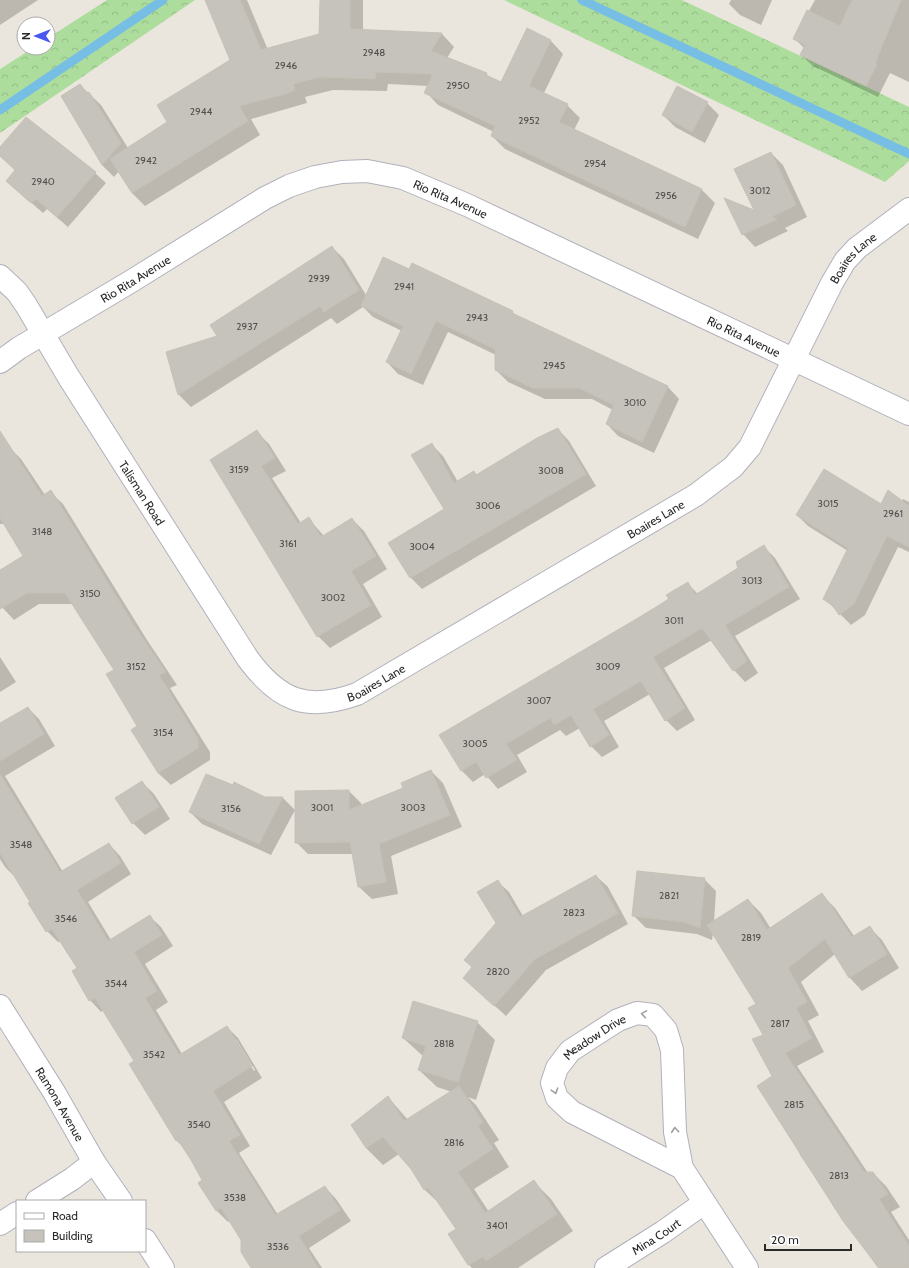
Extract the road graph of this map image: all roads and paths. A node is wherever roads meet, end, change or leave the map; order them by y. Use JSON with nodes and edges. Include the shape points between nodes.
{"nodes":[{"id":1,"x":909,"y":209,"type":"edge"},
{"id":2,"x":0,"y":276,"type":"edge"},
{"id":3,"x":42,"y":334,"type":"junction"},
{"id":4,"x":793,"y":359,"type":"junction"},
{"id":5,"x":0,"y":362,"type":"edge"},
{"id":6,"x":909,"y":414,"type":"edge"},
{"id":7,"x":294,"y":699,"type":"joint"},
{"id":8,"x":0,"y":1006,"type":"edge"},
{"id":9,"x":94,"y":1162,"type":"junction"},
{"id":10,"x":682,"y":1168,"type":"junction"},
{"id":11,"x":39,"y":1200,"type":"edge"},
{"id":12,"x":120,"y":1200,"type":"edge"},
{"id":13,"x":704,"y":1203,"type":"junction"},
{"id":14,"x":16,"y":1215,"type":"edge"},
{"id":15,"x":0,"y":1224,"type":"edge"},
{"id":16,"x":146,"y":1242,"type":"edge"},
{"id":17,"x":163,"y":1268,"type":"edge"},
{"id":18,"x":606,"y":1268,"type":"edge"},
{"id":19,"x":747,"y":1268,"type":"edge"}],
"edges":[{"from":1,"to":4,"type":"street","name":"Boaires Lane","via":[[857,248],[845,261]]},
{"from":2,"to":3,"type":"street","name":"Talisman Road","via":[[17,292]]},
{"from":3,"to":4,"type":"street","name":"Rio Rita Avenue","via":[[265,198],[289,186],[329,174],[366,171],[403,178],[467,205]]},
{"from":3,"to":5,"type":"street","name":"Rio Rita Avenue"},
{"from":3,"to":7,"type":"street","name":"Talisman Road","via":[[248,659],[262,678],[278,692]]},
{"from":4,"to":6,"type":"street","name":"Rio Rita Avenue"},
{"from":4,"to":7,"type":"street","name":"Boaires Lane","via":[[750,447],[733,467],[702,491],[357,694],[339,701]]},
{"from":8,"to":9,"type":"street","name":"Ramona Avenue"},
{"from":9,"to":11,"type":"street"},
{"from":9,"to":12,"type":"street","name":"Ramona Avenue"},
{"from":10,"to":10,"type":"street","name":"Meadow Drive","one_way":true,"via":[[675,1132],[672,1050],[666,1030],[654,1016],[637,1013],[618,1020],[570,1051],[556,1068],[552,1083],[557,1098],[572,1112]]},
{"from":10,"to":13,"type":"street","name":"Meadow Drive"},
{"from":13,"to":18,"type":"street","name":"Mina Court"},
{"from":13,"to":19,"type":"street","name":"Meadow Drive"},
{"from":14,"to":15,"type":"street"},
{"from":16,"to":17,"type":"street"}]}
